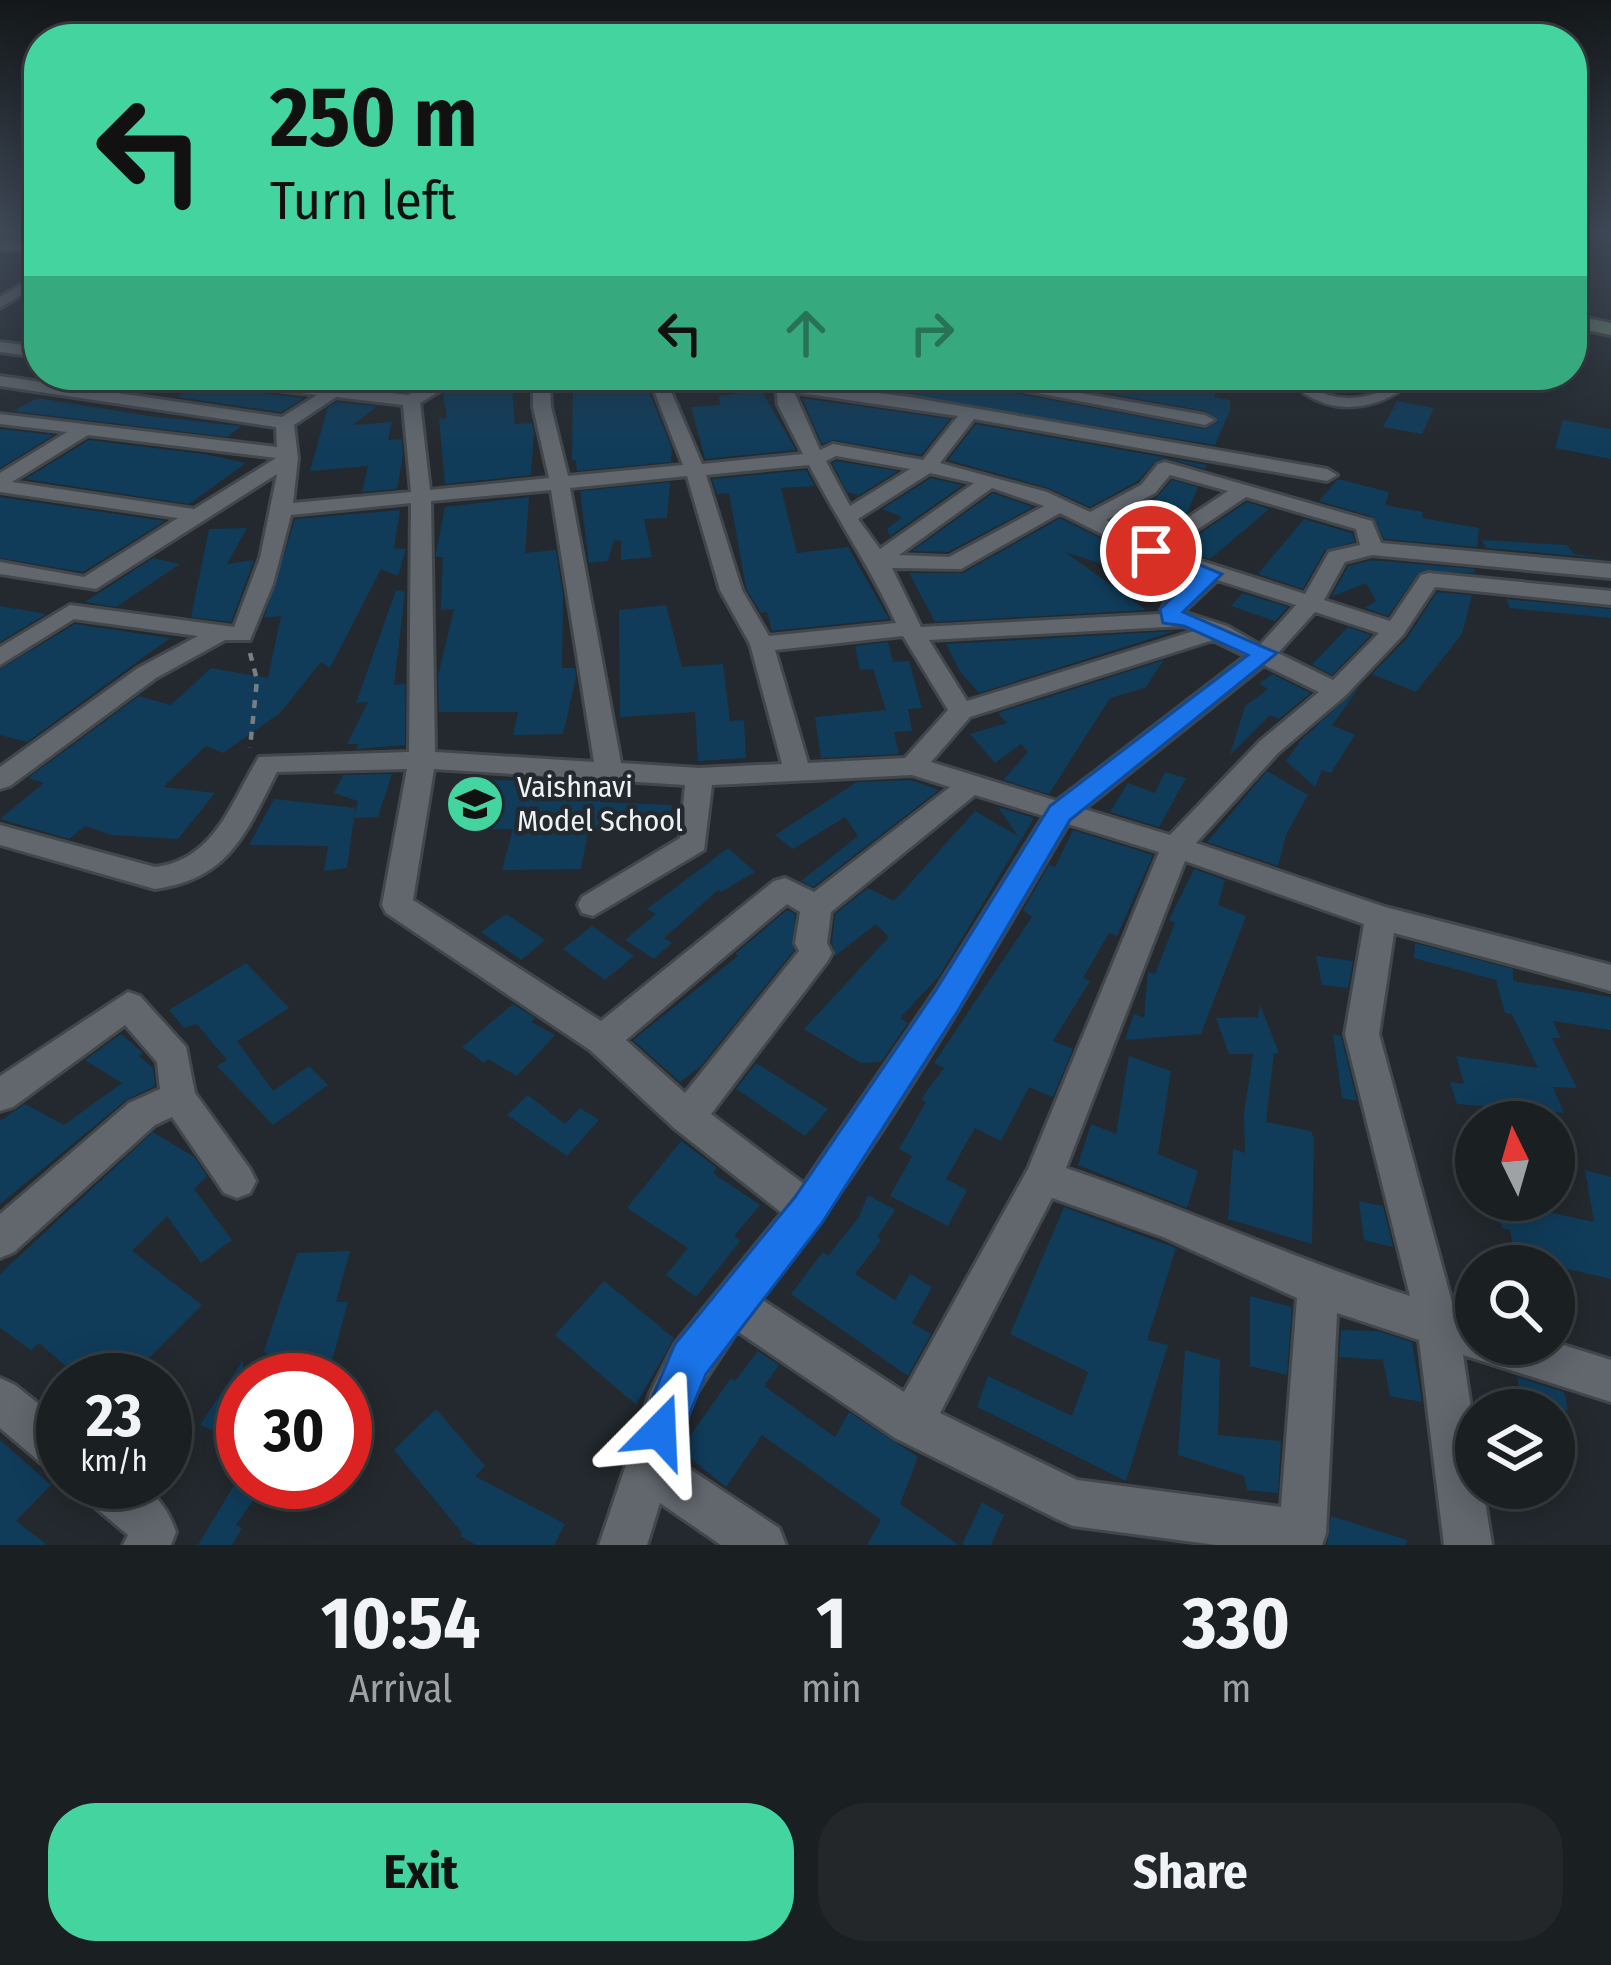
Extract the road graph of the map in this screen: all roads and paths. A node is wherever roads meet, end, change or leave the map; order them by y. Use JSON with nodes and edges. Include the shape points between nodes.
{"nodes":[{"id":1,"x":72,"y":390,"type":"edge"},
{"id":2,"x":92,"y":390,"type":"edge"},
{"id":3,"x":174,"y":390,"type":"edge"},
{"id":4,"x":302,"y":390,"type":"edge"},
{"id":5,"x":431,"y":390,"type":"edge"},
{"id":6,"x":541,"y":390,"type":"edge"},
{"id":7,"x":662,"y":390,"type":"edge"},
{"id":8,"x":789,"y":390,"type":"edge"},
{"id":9,"x":836,"y":390,"type":"edge"},
{"id":10,"x":1020,"y":390,"type":"edge"},
{"id":11,"x":1069,"y":390,"type":"edge"},
{"id":12,"x":1307,"y":390,"type":"edge"},
{"id":13,"x":1391,"y":390,"type":"edge"},
{"id":14,"x":88,"y":392,"type":"junction"},
{"id":15,"x":330,"y":394,"type":"junction"},
{"id":16,"x":411,"y":401,"type":"junction"},
{"id":17,"x":154,"y":403,"type":"junction"},
{"id":18,"x":968,"y":415,"type":"junction"},
{"id":19,"x":0,"y":419,"type":"edge"},
{"id":20,"x":995,"y":420,"type":"junction"},
{"id":21,"x":1205,"y":420,"type":"dead end"},
{"id":22,"x":285,"y":423,"type":"junction"},
{"id":23,"x":31,"y":424,"type":"junction"},
{"id":24,"x":82,"y":431,"type":"junction"},
{"id":25,"x":106,"y":431,"type":"junction"},
{"id":26,"x":289,"y":456,"type":"junction"},
{"id":27,"x":818,"y":458,"type":"junction"},
{"id":28,"x":928,"y":466,"type":"junction"},
{"id":29,"x":696,"y":473,"type":"junction"},
{"id":30,"x":1327,"y":475,"type":"dead end"},
{"id":31,"x":989,"y":481,"type":"junction"},
{"id":32,"x":0,"y":483,"type":"edge"},
{"id":33,"x":560,"y":484,"type":"junction"},
{"id":34,"x":1243,"y":490,"type":"junction"},
{"id":35,"x":229,"y":495,"type":"junction"},
{"id":36,"x":421,"y":498,"type":"junction"},
{"id":37,"x":283,"y":500,"type":"junction"},
{"id":38,"x":1060,"y":505,"type":"junction"},
{"id":39,"x":196,"y":514,"type":"junction"},
{"id":40,"x":846,"y":517,"type":"junction"},
{"id":41,"x":1091,"y":520,"type":"junction"},
{"id":42,"x":1372,"y":549,"type":"junction"},
{"id":43,"x":1151,"y":551,"type":"junction"},
{"id":44,"x":878,"y":561,"type":"junction"},
{"id":45,"x":0,"y":568,"type":"edge"},
{"id":46,"x":1611,"y":571,"type":"edge"},
{"id":47,"x":1210,"y":574,"type":"junction"},
{"id":48,"x":1611,"y":598,"type":"edge"},
{"id":49,"x":1310,"y":604,"type":"junction"},
{"id":50,"x":1172,"y":618,"type":"junction"},
{"id":51,"x":1395,"y":630,"type":"junction"},
{"id":52,"x":912,"y":631,"type":"junction"},
{"id":53,"x":1219,"y":631,"type":"junction"},
{"id":54,"x":230,"y":635,"type":"junction"},
{"id":55,"x":762,"y":644,"type":"junction"},
{"id":56,"x":1265,"y":653,"type":"junction"},
{"id":57,"x":0,"y":658,"type":"edge"},
{"id":58,"x":1336,"y":691,"type":"junction"},
{"id":59,"x":961,"y":711,"type":"junction"},
{"id":60,"x":422,"y":760,"type":"junction"},
{"id":61,"x":268,"y":763,"type":"junction"},
{"id":62,"x":913,"y":766,"type":"junction"},
{"id":63,"x":608,"y":768,"type":"junction"},
{"id":64,"x":798,"y":774,"type":"junction"},
{"id":65,"x":699,"y":777,"type":"junction"},
{"id":66,"x":0,"y":780,"type":"edge"},
{"id":67,"x":972,"y":783,"type":"junction"},
{"id":68,"x":1060,"y":813,"type":"junction"},
{"id":69,"x":0,"y":835,"type":"edge"},
{"id":70,"x":1176,"y":847,"type":"junction"},
{"id":71,"x":593,"y":904,"type":"dead end"},
{"id":72,"x":816,"y":907,"type":"junction"},
{"id":73,"x":1381,"y":918,"type":"junction"},
{"id":74,"x":1611,"y":978,"type":"edge"},
{"id":75,"x":602,"y":1040,"type":"junction"},
{"id":76,"x":0,"y":1096,"type":"edge"},
{"id":77,"x":178,"y":1097,"type":"junction"},
{"id":78,"x":687,"y":1117,"type":"junction"},
{"id":79,"x":1043,"y":1178,"type":"junction"},
{"id":80,"x":237,"y":1181,"type":"dead end"},
{"id":81,"x":808,"y":1210,"type":"junction"},
{"id":82,"x":0,"y":1239,"type":"edge"},
{"id":83,"x":1318,"y":1287,"type":"junction"},
{"id":84,"x":732,"y":1304,"type":"junction"},
{"id":85,"x":1438,"y":1326,"type":"junction"},
{"id":86,"x":1455,"y":1331,"type":"edge"},
{"id":87,"x":1561,"y":1365,"type":"edge"},
{"id":88,"x":1611,"y":1381,"type":"edge"},
{"id":89,"x":0,"y":1400,"type":"edge"},
{"id":90,"x":911,"y":1422,"type":"junction"},
{"id":91,"x":36,"y":1429,"type":"edge"},
{"id":92,"x":648,"y":1468,"type":"junction"},
{"id":93,"x":134,"y":1509,"type":"edge"},
{"id":94,"x":155,"y":1541,"type":"edge"},
{"id":95,"x":622,"y":1545,"type":"edge"},
{"id":96,"x":762,"y":1545,"type":"edge"},
{"id":97,"x":1468,"y":1545,"type":"edge"}],
"edges":[{"from":1,"to":14,"type":"street"},
{"from":2,"to":14,"type":"street"},
{"from":3,"to":17,"type":"street"},
{"from":4,"to":15,"type":"street"},
{"from":5,"to":16,"type":"street"},
{"from":6,"to":33,"type":"street"},
{"from":7,"to":29,"type":"street"},
{"from":8,"to":27,"type":"street","via":[[788,405]]},
{"from":9,"to":18,"type":"street"},
{"from":10,"to":20,"type":"street"},
{"from":11,"to":21,"type":"street"},
{"from":12,"to":13,"type":"lane","via":[[1346,404]]},
{"from":14,"to":17,"type":"street"},
{"from":14,"to":23,"type":"street"},
{"from":15,"to":16,"type":"street"},
{"from":15,"to":22,"type":"street"},
{"from":16,"to":36,"type":"street"},
{"from":17,"to":22,"type":"street"},
{"from":17,"to":25,"type":"street"},
{"from":18,"to":20,"type":"street"},
{"from":18,"to":28,"type":"street"},
{"from":19,"to":23,"type":"street"},
{"from":20,"to":30,"type":"street"},
{"from":22,"to":26,"type":"street"},
{"from":23,"to":24,"type":"street"},
{"from":24,"to":25,"type":"street"},
{"from":24,"to":32,"type":"street"},
{"from":25,"to":26,"type":"street"},
{"from":26,"to":35,"type":"street"},
{"from":26,"to":37,"type":"street"},
{"from":27,"to":28,"type":"street","via":[[833,450]]},
{"from":27,"to":29,"type":"street"},
{"from":27,"to":40,"type":"street"},
{"from":28,"to":31,"type":"street"},
{"from":28,"to":40,"type":"street"},
{"from":29,"to":33,"type":"street"},
{"from":29,"to":55,"type":"street","via":[[731,590]]},
{"from":31,"to":38,"type":"street"},
{"from":31,"to":44,"type":"street"},
{"from":32,"to":39,"type":"street"},
{"from":33,"to":36,"type":"street"},
{"from":33,"to":63,"type":"street"},
{"from":34,"to":41,"type":"street","via":[[1165,468],[1148,490]]},
{"from":34,"to":42,"type":"street","via":[[1365,525]]},
{"from":34,"to":43,"type":"street"},
{"from":35,"to":37,"type":"street"},
{"from":35,"to":39,"type":"street"},
{"from":36,"to":37,"type":"street"},
{"from":36,"to":60,"type":"street"},
{"from":37,"to":54,"type":"street","via":[[262,587]]},
{"from":38,"to":41,"type":"street"},
{"from":38,"to":44,"type":"street","via":[[953,565]]},
{"from":39,"to":45,"type":"street","via":[[88,584]]},
{"from":40,"to":44,"type":"street"},
{"from":41,"to":43,"type":"street"},
{"from":42,"to":46,"type":"street"},
{"from":42,"to":49,"type":"street","via":[[1337,557]]},
{"from":43,"to":47,"type":"street"},
{"from":44,"to":52,"type":"street"},
{"from":47,"to":49,"type":"street"},
{"from":47,"to":50,"type":"street"},
{"from":48,"to":51,"type":"street","via":[[1429,580]]},
{"from":49,"to":51,"type":"street"},
{"from":49,"to":56,"type":"street"},
{"from":50,"to":52,"type":"street"},
{"from":50,"to":53,"type":"street"},
{"from":51,"to":58,"type":"street"},
{"from":52,"to":55,"type":"street"},
{"from":52,"to":59,"type":"street"},
{"from":53,"to":56,"type":"street"},
{"from":53,"to":59,"type":"street"},
{"from":54,"to":57,"type":"street","via":[[70,612]]},
{"from":54,"to":61,"type":"path","via":[[257,680],[250,748]]},
{"from":54,"to":66,"type":"street","via":[[147,673]]},
{"from":55,"to":64,"type":"street"},
{"from":56,"to":58,"type":"street"},
{"from":56,"to":68,"type":"street"},
{"from":58,"to":70,"type":"street"},
{"from":59,"to":62,"type":"street"},
{"from":60,"to":61,"type":"street"},
{"from":60,"to":63,"type":"street"},
{"from":60,"to":75,"type":"street","via":[[397,905]]},
{"from":61,"to":69,"type":"street","via":[[213,861],[173,878]]},
{"from":62,"to":64,"type":"street"},
{"from":62,"to":67,"type":"street"},
{"from":63,"to":65,"type":"street"},
{"from":64,"to":65,"type":"street"},
{"from":65,"to":71,"type":"street","via":[[694,843]]},
{"from":67,"to":68,"type":"street"},
{"from":67,"to":72,"type":"street"},
{"from":68,"to":70,"type":"street"},
{"from":68,"to":81,"type":"street"},
{"from":70,"to":73,"type":"street"},
{"from":70,"to":79,"type":"street"},
{"from":72,"to":75,"type":"street","via":[[785,889]]},
{"from":72,"to":78,"type":"street","via":[[816,953]]},
{"from":73,"to":74,"type":"street"},
{"from":73,"to":85,"type":"street","via":[[1362,1034]]},
{"from":75,"to":78,"type":"street"},
{"from":76,"to":77,"type":"street","via":[[128,1004],[174,1057]]},
{"from":77,"to":80,"type":"street"},
{"from":77,"to":82,"type":"street","via":[[142,1114]]},
{"from":78,"to":81,"type":"street"},
{"from":79,"to":83,"type":"street","via":[[1171,1222]]},
{"from":79,"to":90,"type":"street"},
{"from":81,"to":84,"type":"street"},
{"from":83,"to":85,"type":"street"},
{"from":83,"to":90,"type":"street","via":[[1304,1533],[1073,1503]]},
{"from":84,"to":90,"type":"street"},
{"from":84,"to":92,"type":"street","via":[[690,1359]]},
{"from":85,"to":86,"type":"street"},
{"from":85,"to":97,"type":"street"},
{"from":87,"to":88,"type":"street"},
{"from":89,"to":91,"type":"street"},
{"from":92,"to":95,"type":"street"},
{"from":92,"to":96,"type":"street"},
{"from":93,"to":94,"type":"street","via":[[150,1522]]}]}
